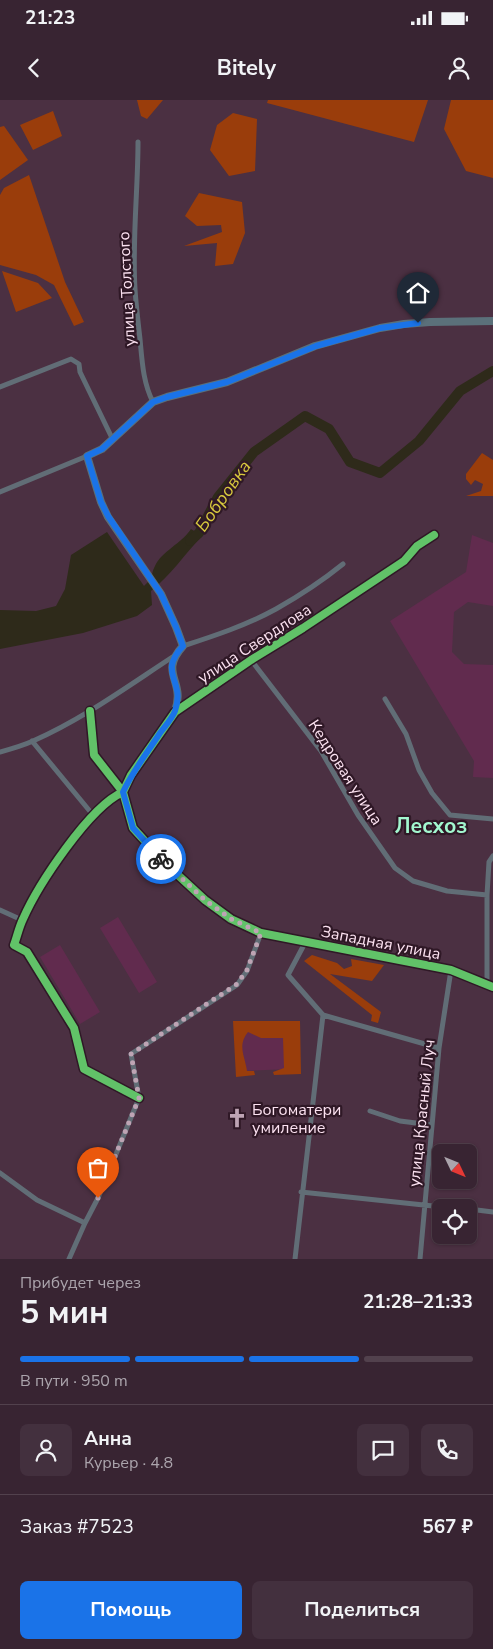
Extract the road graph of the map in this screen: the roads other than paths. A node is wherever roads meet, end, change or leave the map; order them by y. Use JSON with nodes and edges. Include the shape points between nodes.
{"nodes":[{"id":1,"x":138,"y":142,"type":"dead end"},
{"id":2,"x":493,"y":321,"type":"edge"},
{"id":3,"x":0,"y":386,"type":"edge"},
{"id":4,"x":153,"y":402,"type":"junction"},
{"id":5,"x":112,"y":438,"type":"junction"},
{"id":6,"x":87,"y":456,"type":"junction"},
{"id":7,"x":0,"y":492,"type":"edge"},
{"id":8,"x":434,"y":535,"type":"dead end"},
{"id":9,"x":343,"y":564,"type":"dead end"},
{"id":10,"x":183,"y":646,"type":"junction"},
{"id":11,"x":174,"y":656,"type":"junction"},
{"id":12,"x":251,"y":660,"type":"junction"},
{"id":13,"x":384,"y":699,"type":"dead end"},
{"id":14,"x":90,"y":711,"type":"junction"},
{"id":15,"x":174,"y":712,"type":"junction"},
{"id":16,"x":32,"y":741,"type":"junction"},
{"id":17,"x":0,"y":752,"type":"edge"},
{"id":18,"x":123,"y":792,"type":"junction"},
{"id":19,"x":94,"y":815,"type":"junction"},
{"id":20,"x":493,"y":819,"type":"edge"},
{"id":21,"x":493,"y":856,"type":"edge"},
{"id":22,"x":487,"y":895,"type":"junction"},
{"id":23,"x":0,"y":910,"type":"edge"},
{"id":24,"x":22,"y":920,"type":"junction"},
{"id":25,"x":261,"y":933,"type":"junction"},
{"id":26,"x":306,"y":941,"type":"junction"},
{"id":27,"x":451,"y":970,"type":"junction"},
{"id":28,"x":490,"y":986,"type":"edge"},
{"id":29,"x":323,"y":1015,"type":"junction"},
{"id":30,"x":439,"y":1048,"type":"junction"},
{"id":31,"x":139,"y":1098,"type":"junction"},
{"id":32,"x":370,"y":1111,"type":"dead end"},
{"id":33,"x":432,"y":1125,"type":"junction"},
{"id":34,"x":0,"y":1173,"type":"edge"},
{"id":35,"x":302,"y":1192,"type":"junction"},
{"id":36,"x":425,"y":1205,"type":"junction"},
{"id":37,"x":432,"y":1206,"type":"edge"},
{"id":38,"x":477,"y":1210,"type":"edge"},
{"id":39,"x":493,"y":1212,"type":"edge"},
{"id":40,"x":85,"y":1223,"type":"junction"},
{"id":41,"x":70,"y":1259,"type":"edge"},
{"id":42,"x":295,"y":1259,"type":"edge"},
{"id":43,"x":420,"y":1259,"type":"edge"}],
"edges":[{"from":1,"to":4,"type":"street","name":"улица Толстого","via":[[135,289],[142,361],[147,391]]},
{"from":2,"to":4,"type":"street","via":[[430,322],[380,328],[316,346],[227,382]]},
{"from":3,"to":5,"type":"street","via":[[71,359],[80,364],[80,372]]},
{"from":4,"to":5,"type":"street"},
{"from":5,"to":6,"type":"street","via":[[102,449]]},
{"from":6,"to":7,"type":"street"},
{"from":6,"to":10,"type":"street","via":[[108,516],[161,594]]},
{"from":8,"to":12,"type":"street","name":"улица Свердлова","via":[[404,560]]},
{"from":9,"to":10,"type":"street","via":[[276,609]]},
{"from":10,"to":11,"type":"street"},
{"from":11,"to":14,"type":"street"},
{"from":11,"to":15,"type":"street","via":[[170,667],[179,696]]},
{"from":12,"to":15,"type":"street","name":"улица Свердлова"},
{"from":12,"to":22,"type":"street","name":"Кедровая улица","via":[[321,751],[358,815],[395,868],[413,881],[447,891]]},
{"from":13,"to":20,"type":"street","via":[[406,734],[432,793],[450,814]]},
{"from":14,"to":16,"type":"street"},
{"from":14,"to":18,"type":"street","via":[[94,756]]},
{"from":15,"to":18,"type":"street","name":"улица Свердлова"},
{"from":16,"to":17,"type":"street"},
{"from":16,"to":19,"type":"street"},
{"from":18,"to":19,"type":"street","name":"улица Свердлова"},
{"from":18,"to":25,"type":"street","name":"Западная улица","via":[[133,828],[166,864],[231,919]]},
{"from":19,"to":24,"type":"street","name":"улица Свердлова","via":[[54,867]]},
{"from":21,"to":22,"type":"street","via":[[489,862]]},
{"from":22,"to":28,"type":"street"},
{"from":23,"to":24,"type":"street"},
{"from":24,"to":31,"type":"street","name":"улица Свердлова","via":[[14,945],[27,952],[74,1028],[84,1069]]},
{"from":25,"to":26,"type":"street","name":"Западная улица"},
{"from":25,"to":31,"type":"street","via":[[247,970],[237,984],[131,1054]]},
{"from":26,"to":27,"type":"street","name":"Западная улица"},
{"from":26,"to":29,"type":"street","via":[[288,975]]},
{"from":27,"to":28,"type":"street","name":"Западная улица"},
{"from":27,"to":30,"type":"street","name":"улица Красный Луч"},
{"from":29,"to":30,"type":"street"},
{"from":29,"to":35,"type":"street"},
{"from":30,"to":33,"type":"street","name":"улица Красный Луч"},
{"from":31,"to":40,"type":"street"},
{"from":32,"to":33,"type":"street","via":[[400,1121]]},
{"from":33,"to":36,"type":"street","name":"улица Красный Луч"},
{"from":34,"to":40,"type":"street","via":[[37,1200]]},
{"from":35,"to":36,"type":"street"},
{"from":35,"to":42,"type":"street"},
{"from":36,"to":37,"type":"street"},
{"from":36,"to":43,"type":"street","name":"улица Красный Луч"},
{"from":38,"to":39,"type":"street"},
{"from":40,"to":41,"type":"street"}]}
